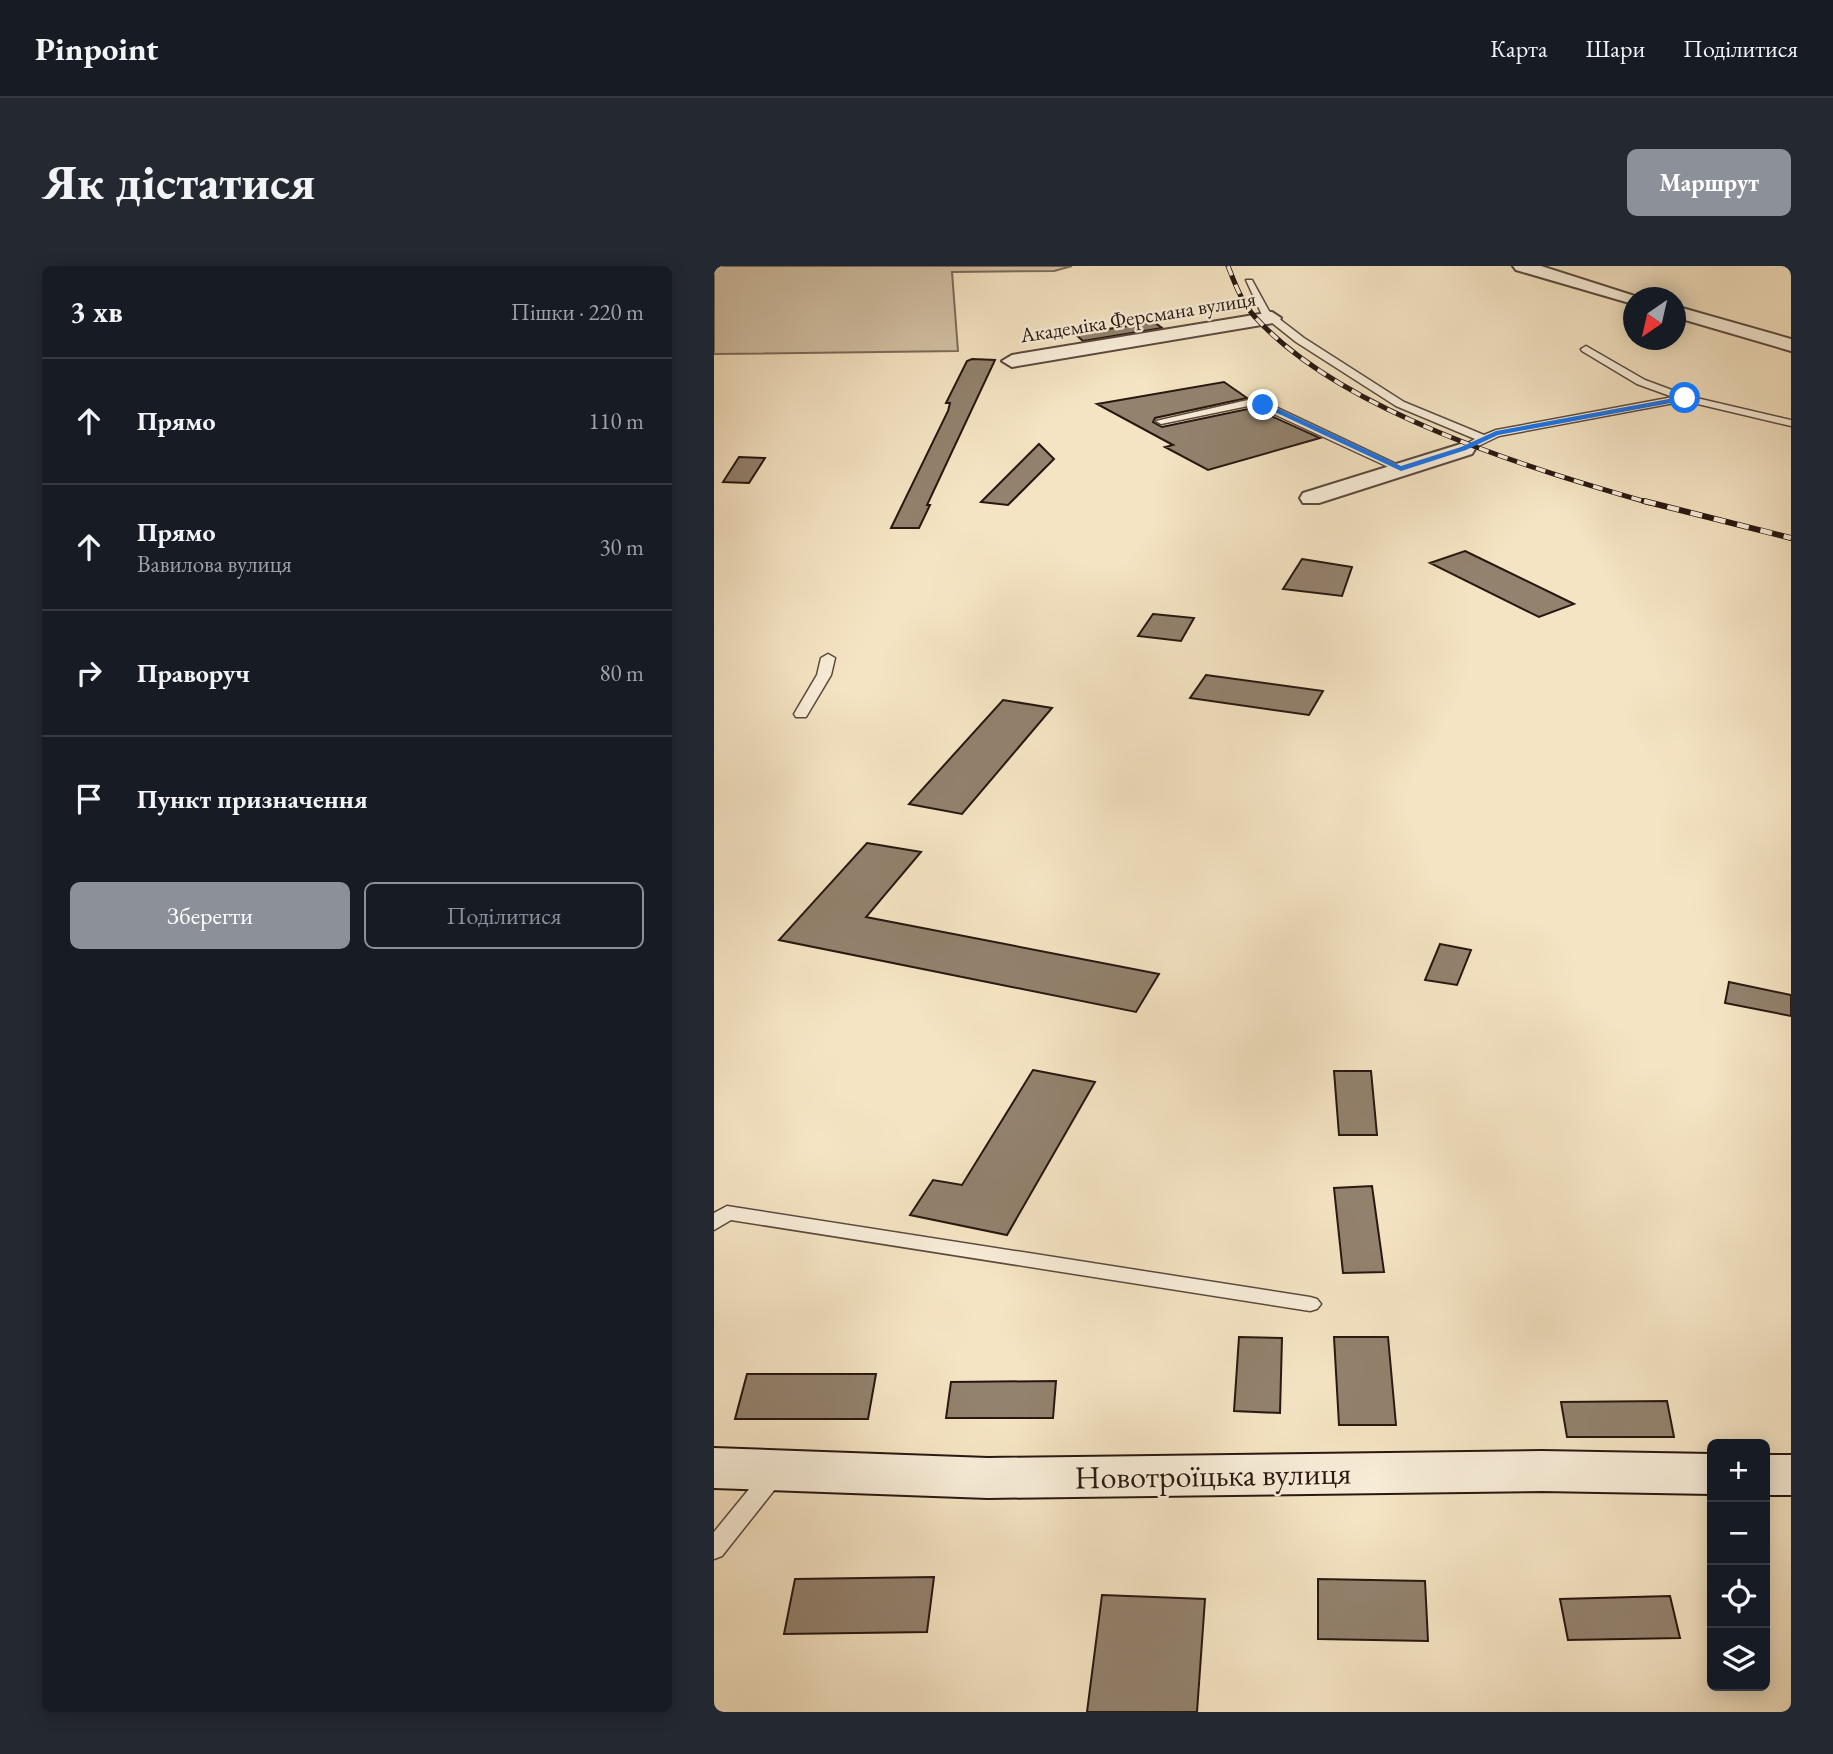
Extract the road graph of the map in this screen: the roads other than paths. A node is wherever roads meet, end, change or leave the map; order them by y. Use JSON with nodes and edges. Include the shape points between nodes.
{"nodes":[{"id":1,"x":1522,"y":266,"type":"edge"},
{"id":2,"x":1249,"y":282,"type":"dead end"},
{"id":3,"x":1623,"y":296,"type":"edge"},
{"id":4,"x":1686,"y":314,"type":"edge"},
{"id":5,"x":1272,"y":318,"type":"junction"},
{"id":6,"x":1791,"y":345,"type":"edge"},
{"id":7,"x":1586,"y":349,"type":"dead end"},
{"id":8,"x":1012,"y":361,"type":"dead end"},
{"id":9,"x":1685,"y":398,"type":"junction"},
{"id":10,"x":1161,"y":421,"type":"dead end"},
{"id":11,"x":1791,"y":423,"type":"edge"},
{"id":12,"x":1485,"y":439,"type":"junction"},
{"id":13,"x":1464,"y":449,"type":"joint"},
{"id":14,"x":1401,"y":469,"type":"junction"},
{"id":15,"x":1311,"y":498,"type":"dead end"},
{"id":16,"x":828,"y":658,"type":"dead end"},
{"id":17,"x":801,"y":714,"type":"dead end"},
{"id":18,"x":714,"y":1223,"type":"edge"},
{"id":19,"x":1310,"y":1304,"type":"dead end"},
{"id":20,"x":714,"y":1468,"type":"edge"},
{"id":21,"x":777,"y":1470,"type":"junction"},
{"id":22,"x":1707,"y":1474,"type":"edge"},
{"id":23,"x":1770,"y":1475,"type":"edge"},
{"id":24,"x":1791,"y":1475,"type":"edge"},
{"id":25,"x":714,"y":1549,"type":"edge"}],
"edges":[{"from":1,"to":3,"type":"street"},
{"from":2,"to":5,"type":"lane"},
{"from":4,"to":6,"type":"street"},
{"from":5,"to":8,"type":"street","name":"Академіка Ферсмана вулиця"},
{"from":5,"to":12,"type":"lane","via":[[1400,404]]},
{"from":7,"to":9,"type":"lane","via":[[1640,382]]},
{"from":9,"to":11,"type":"lane"},
{"from":9,"to":12,"type":"lane","via":[[1496,433]]},
{"from":10,"to":14,"type":"lane","via":[[1248,403],[1263,405]]},
{"from":12,"to":13,"type":"lane"},
{"from":13,"to":14,"type":"street"},
{"from":14,"to":15,"type":"street"},
{"from":16,"to":17,"type":"lane","via":[[824,675]]},
{"from":18,"to":19,"type":"lane","via":[[727,1213]]},
{"from":20,"to":21,"type":"main road","name":"Новотроїцька вулиця"},
{"from":21,"to":22,"type":"main road","name":"Новотроїцька вулиця","via":[[988,1478],[1542,1471]]},
{"from":21,"to":25,"type":"lane"},
{"from":23,"to":24,"type":"main road"}]}
